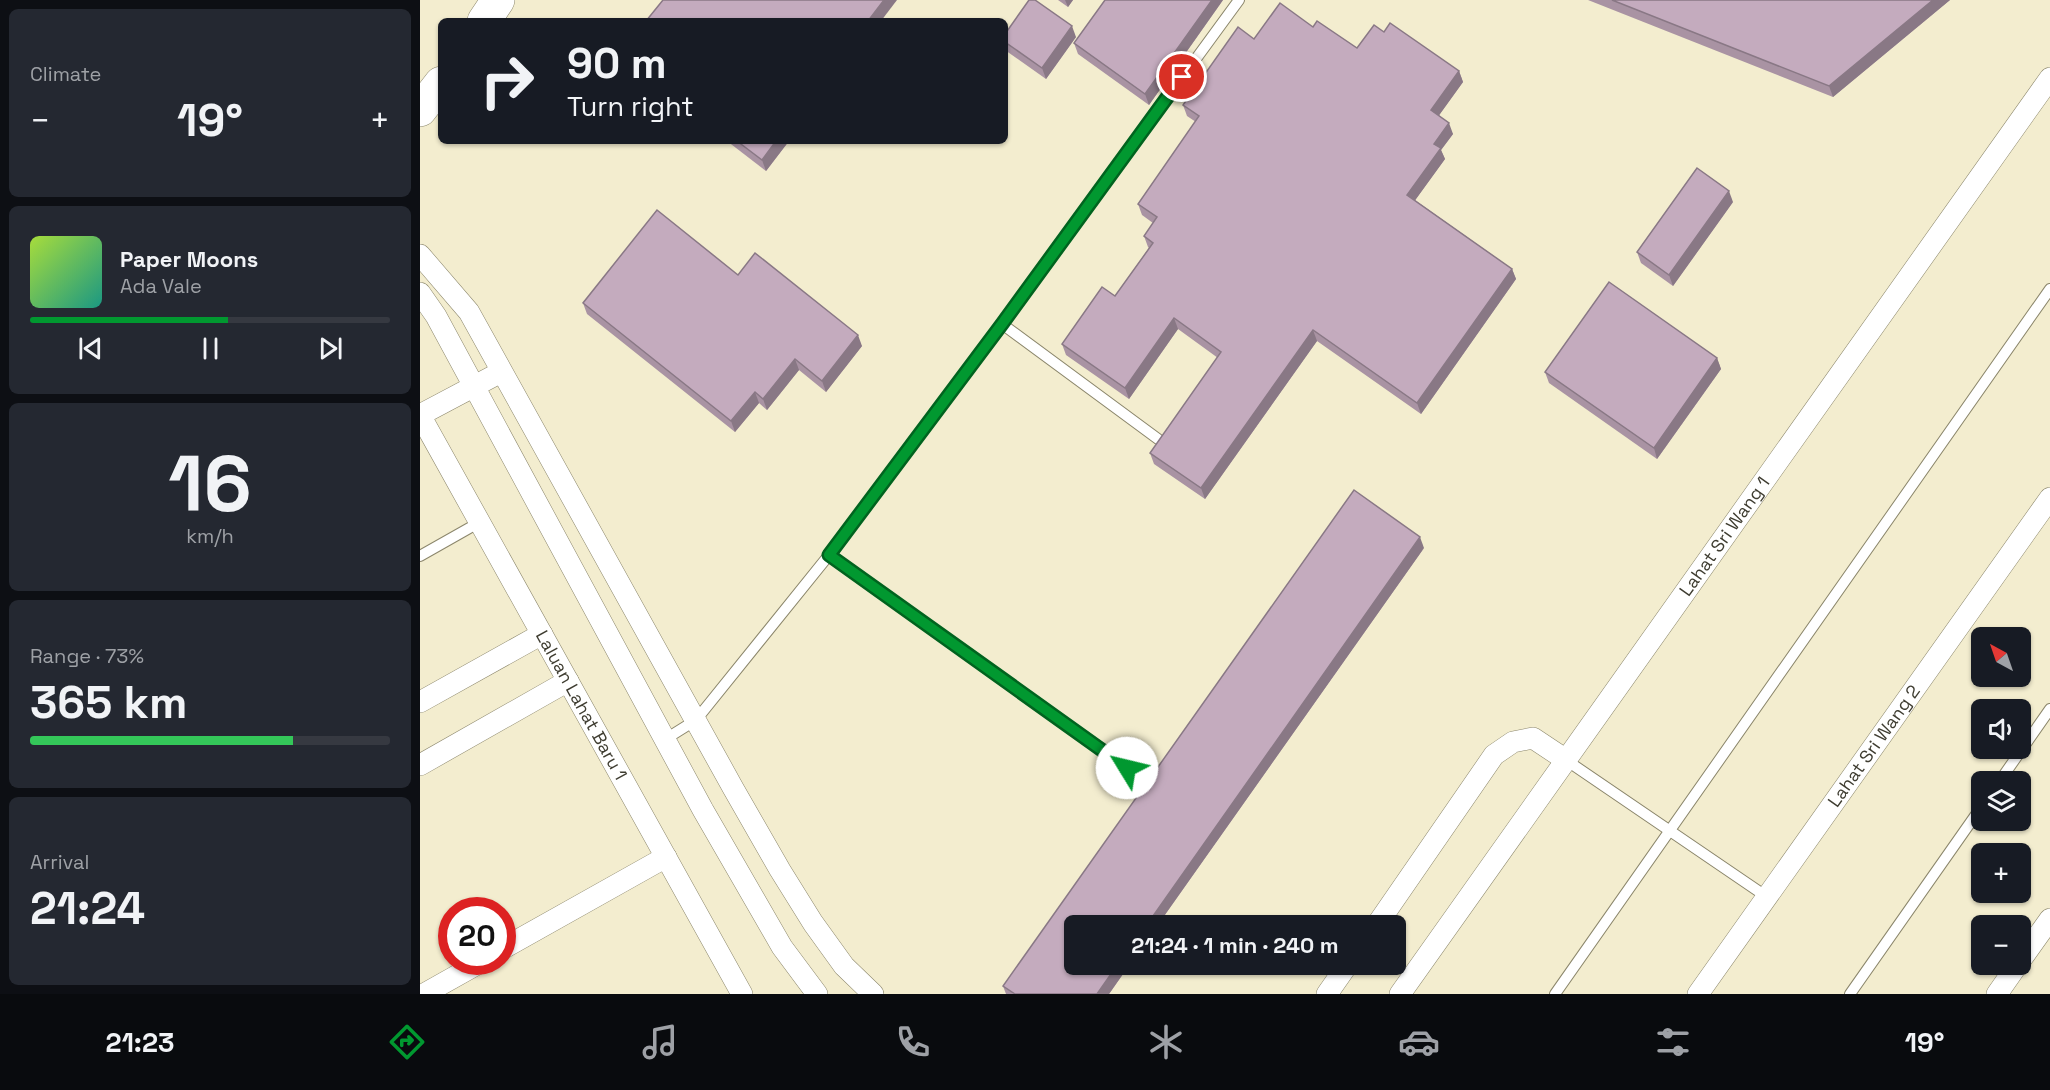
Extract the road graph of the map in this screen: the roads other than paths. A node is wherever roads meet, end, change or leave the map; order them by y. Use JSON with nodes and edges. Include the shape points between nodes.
{"nodes":[{"id":1,"x":498,"y":0,"type":"edge"},
{"id":2,"x":1239,"y":0,"type":"edge"},
{"id":3,"x":486,"y":18,"type":"edge"},
{"id":4,"x":2050,"y":78,"type":"edge"},
{"id":5,"x":438,"y":86,"type":"edge"},
{"id":6,"x":420,"y":110,"type":"edge"},
{"id":7,"x":420,"y":255,"type":"edge"},
{"id":8,"x":2050,"y":289,"type":"edge"},
{"id":9,"x":420,"y":293,"type":"edge"},
{"id":10,"x":1002,"y":324,"type":"junction"},
{"id":11,"x":501,"y":372,"type":"junction"},
{"id":12,"x":474,"y":386,"type":"junction"},
{"id":13,"x":420,"y":415,"type":"edge"},
{"id":14,"x":1158,"y":439,"type":"edge"},
{"id":15,"x":2050,"y":498,"type":"edge"},
{"id":16,"x":480,"y":522,"type":"junction"},
{"id":17,"x":829,"y":555,"type":"junction"},
{"id":18,"x":420,"y":556,"type":"edge"},
{"id":19,"x":542,"y":634,"type":"junction"},
{"id":20,"x":568,"y":681,"type":"junction"},
{"id":21,"x":420,"y":702,"type":"edge"},
{"id":22,"x":2050,"y":709,"type":"edge"},
{"id":23,"x":696,"y":720,"type":"junction"},
{"id":24,"x":664,"y":740,"type":"junction"},
{"id":25,"x":1566,"y":760,"type":"junction"},
{"id":26,"x":420,"y":765,"type":"edge"},
{"id":27,"x":1127,"y":768,"type":"dead end"},
{"id":28,"x":2007,"y":771,"type":"edge"},
{"id":29,"x":1971,"y":822,"type":"edge"},
{"id":30,"x":1671,"y":830,"type":"junction"},
{"id":31,"x":666,"y":857,"type":"junction"},
{"id":32,"x":1767,"y":897,"type":"junction"},
{"id":33,"x":1384,"y":915,"type":"edge"},
{"id":34,"x":2050,"y":920,"type":"edge"},
{"id":35,"x":516,"y":942,"type":"edge"},
{"id":36,"x":2031,"y":946,"type":"edge"},
{"id":37,"x":458,"y":975,"type":"edge"},
{"id":38,"x":1340,"y":975,"type":"edge"},
{"id":39,"x":2010,"y":975,"type":"edge"},
{"id":40,"x":424,"y":994,"type":"edge"},
{"id":41,"x":742,"y":994,"type":"edge"},
{"id":42,"x":817,"y":994,"type":"edge"},
{"id":43,"x":873,"y":994,"type":"edge"},
{"id":44,"x":1327,"y":994,"type":"edge"},
{"id":45,"x":1400,"y":994,"type":"edge"},
{"id":46,"x":1555,"y":994,"type":"edge"},
{"id":47,"x":1698,"y":994,"type":"edge"},
{"id":48,"x":1850,"y":994,"type":"edge"},
{"id":49,"x":1997,"y":994,"type":"edge"}],
"edges":[{"from":1,"to":3,"type":"main road"},
{"from":2,"to":10,"type":"lane"},
{"from":4,"to":25,"type":"street","name":"Lahat Sri Wang 1"},
{"from":5,"to":6,"type":"main road"},
{"from":7,"to":11,"type":"street","via":[[469,312]]},
{"from":8,"to":30,"type":"lane"},
{"from":9,"to":12,"type":"street"},
{"from":10,"to":14,"type":"lane"},
{"from":10,"to":17,"type":"lane"},
{"from":11,"to":12,"type":"street"},
{"from":11,"to":23,"type":"street"},
{"from":12,"to":13,"type":"street"},
{"from":12,"to":24,"type":"street"},
{"from":13,"to":16,"type":"street","name":"Laluan Lahat Baru 1"},
{"from":15,"to":32,"type":"street","name":"Lahat Sri Wang 2"},
{"from":16,"to":18,"type":"lane"},
{"from":16,"to":19,"type":"street","name":"Laluan Lahat Baru 1"},
{"from":17,"to":23,"type":"lane"},
{"from":17,"to":27,"type":"lane"},
{"from":19,"to":20,"type":"street","name":"Laluan Lahat Baru 1"},
{"from":19,"to":21,"type":"street"},
{"from":20,"to":26,"type":"street"},
{"from":20,"to":31,"type":"street","name":"Laluan Lahat Baru 1"},
{"from":22,"to":28,"type":"lane"},
{"from":23,"to":24,"type":"lane"},
{"from":23,"to":43,"type":"street","via":[[813,922],[844,966]]},
{"from":24,"to":42,"type":"street","via":[[782,947]]},
{"from":25,"to":30,"type":"lane"},
{"from":25,"to":33,"type":"street","via":[[1533,738],[1513,742],[1494,755]]},
{"from":25,"to":45,"type":"street","name":"Lahat Sri Wang 1"},
{"from":29,"to":48,"type":"lane"},
{"from":30,"to":32,"type":"lane"},
{"from":30,"to":46,"type":"lane"},
{"from":31,"to":35,"type":"street"},
{"from":31,"to":41,"type":"street","name":"Laluan Lahat Baru 1"},
{"from":32,"to":47,"type":"street","name":"Lahat Sri Wang 2"},
{"from":34,"to":36,"type":"street"},
{"from":37,"to":40,"type":"street"},
{"from":38,"to":44,"type":"street"},
{"from":39,"to":49,"type":"street"}]}
